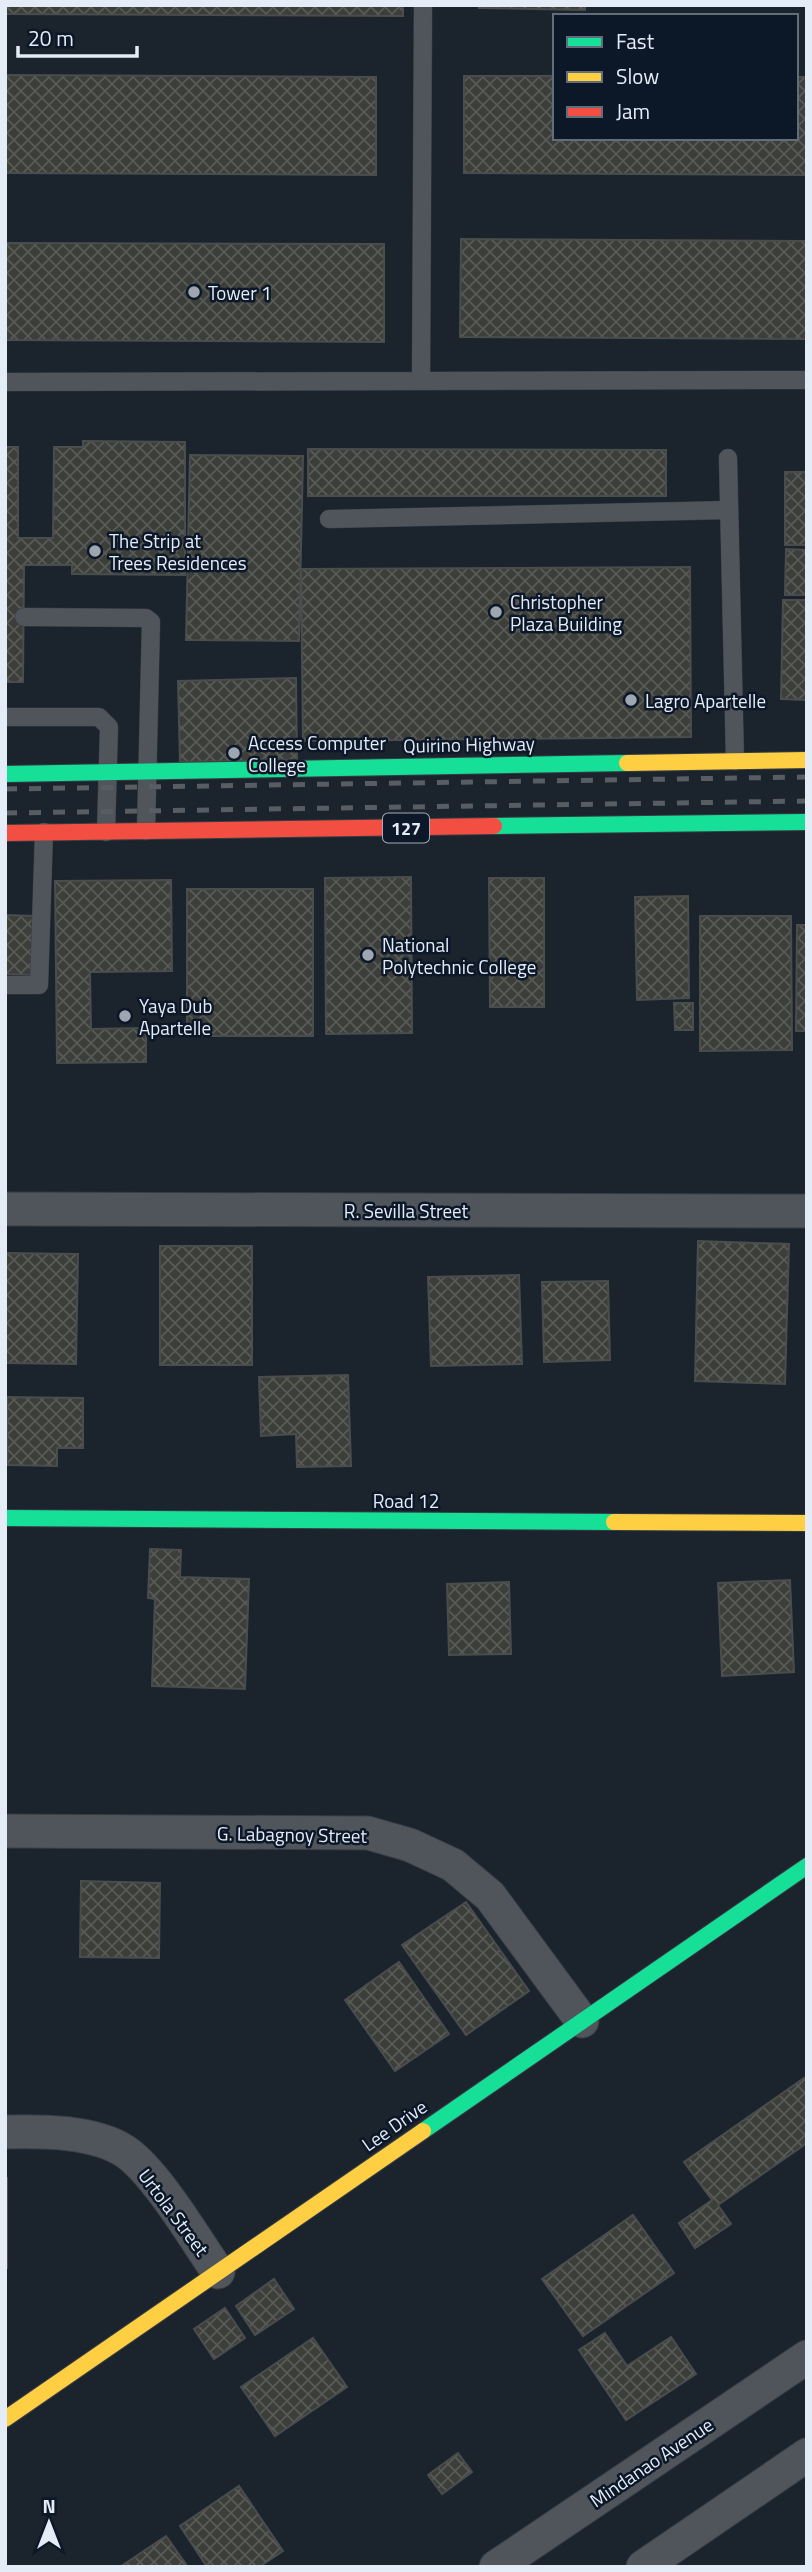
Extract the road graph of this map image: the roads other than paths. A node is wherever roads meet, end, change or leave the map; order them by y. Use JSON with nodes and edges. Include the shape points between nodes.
{"nodes":[{"id":1,"x":423,"y":5,"type":"edge"},
{"id":2,"x":807,"y":380,"type":"edge"},
{"id":3,"x":421,"y":381,"type":"junction"},
{"id":4,"x":5,"y":382,"type":"edge"},
{"id":5,"x":728,"y":458,"type":"dead end"},
{"id":6,"x":729,"y":510,"type":"junction"},
{"id":7,"x":329,"y":519,"type":"dead end"},
{"id":8,"x":24,"y":617,"type":"dead end"},
{"id":9,"x":5,"y":716,"type":"edge"},
{"id":10,"x":807,"y":760,"type":"edge"},
{"id":11,"x":736,"y":761,"type":"junction"},
{"id":12,"x":148,"y":771,"type":"junction"},
{"id":13,"x":107,"y":772,"type":"junction"},
{"id":14,"x":5,"y":774,"type":"edge"},
{"id":15,"x":807,"y":822,"type":"edge"},
{"id":16,"x":146,"y":831,"type":"junction"},
{"id":17,"x":44,"y":832,"type":"junction"},
{"id":18,"x":106,"y":832,"type":"junction"},
{"id":19,"x":5,"y":833,"type":"edge"},
{"id":20,"x":5,"y":985,"type":"edge"},
{"id":21,"x":5,"y":1209,"type":"edge"},
{"id":22,"x":807,"y":1211,"type":"edge"},
{"id":23,"x":5,"y":1518,"type":"edge"},
{"id":24,"x":807,"y":1523,"type":"edge"},
{"id":25,"x":5,"y":1830,"type":"edge"},
{"id":26,"x":807,"y":1866,"type":"edge"},
{"id":27,"x":582,"y":2021,"type":"junction"},
{"id":28,"x":5,"y":2132,"type":"edge"},
{"id":29,"x":218,"y":2272,"type":"junction"},
{"id":30,"x":807,"y":2357,"type":"edge"},
{"id":31,"x":5,"y":2419,"type":"edge"},
{"id":32,"x":807,"y":2455,"type":"edge"},
{"id":33,"x":496,"y":2567,"type":"edge"},
{"id":34,"x":643,"y":2567,"type":"edge"}],
"edges":[{"from":1,"to":3,"type":"lane"},
{"from":2,"to":3,"type":"lane"},
{"from":3,"to":4,"type":"lane"},
{"from":5,"to":6,"type":"lane"},
{"from":6,"to":7,"type":"lane"},
{"from":6,"to":11,"type":"lane"},
{"from":8,"to":12,"type":"lane","via":[[150,619]]},
{"from":9,"to":13,"type":"lane","via":[[99,717],[109,727]]},
{"from":10,"to":11,"type":"street","name":"Quirino Highway"},
{"from":11,"to":12,"type":"street","name":"Quirino Highway"},
{"from":12,"to":13,"type":"street","name":"Quirino Highway"},
{"from":12,"to":16,"type":"lane"},
{"from":13,"to":14,"type":"street","name":"Quirino Highway"},
{"from":13,"to":18,"type":"lane"},
{"from":15,"to":16,"type":"street","number":"127"},
{"from":16,"to":18,"type":"street","number":"127"},
{"from":17,"to":18,"type":"street","number":"127"},
{"from":17,"to":19,"type":"street","number":"127"},
{"from":17,"to":20,"type":"lane","via":[[39,985]]},
{"from":21,"to":22,"type":"street","name":"R. Sevilla Street"},
{"from":23,"to":24,"type":"street","name":"Road 12"},
{"from":25,"to":27,"type":"street","name":"G. Labagnoy Street","via":[[368,1833],[410,1845],[453,1866],[490,1896]]},
{"from":26,"to":27,"type":"street","name":"Lee Drive"},
{"from":27,"to":29,"type":"street","name":"Lee Drive"},
{"from":28,"to":29,"type":"street","name":"Urtola Street","via":[[88,2137],[125,2152],[150,2175]]},
{"from":29,"to":31,"type":"street","name":"Lee Drive"},
{"from":30,"to":33,"type":"street","name":"Mindanao Avenue"},
{"from":32,"to":34,"type":"street"}]}
